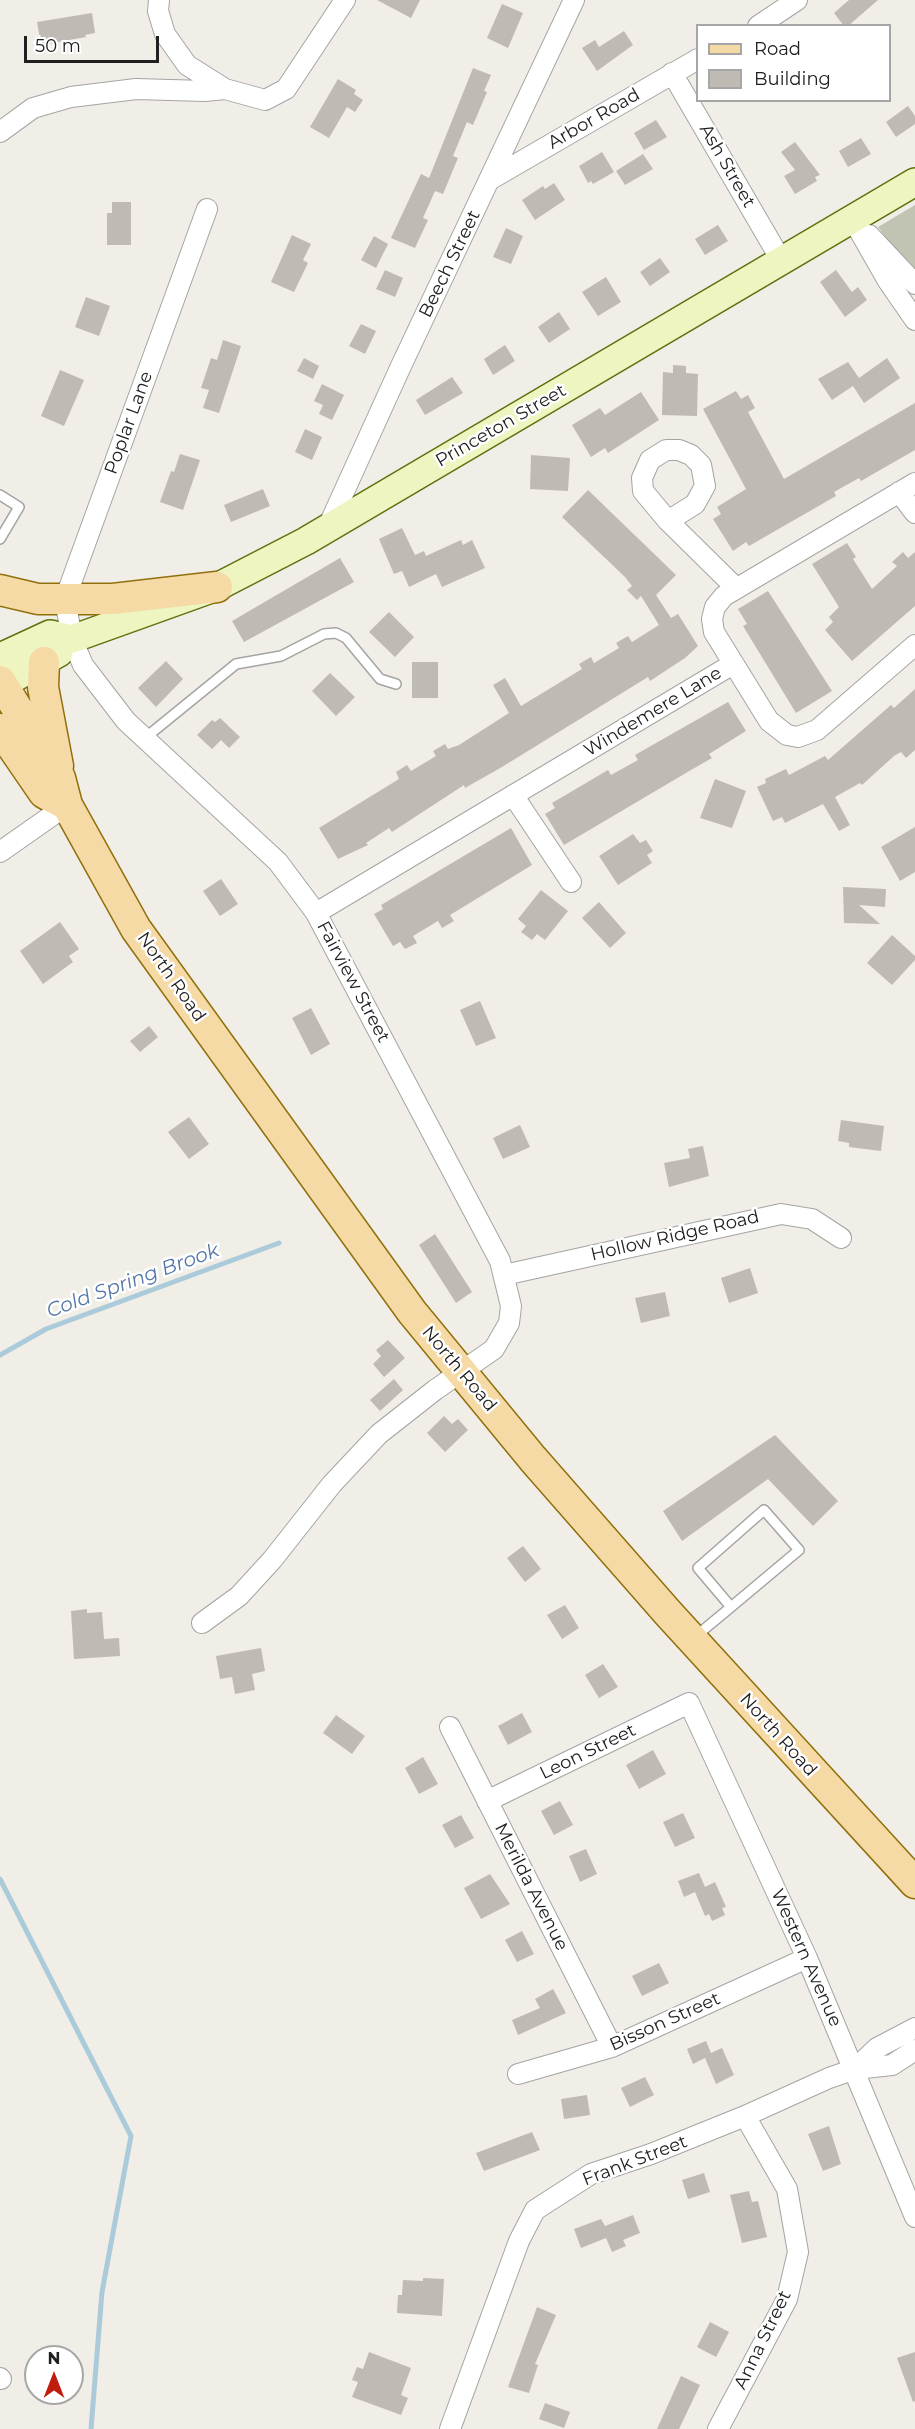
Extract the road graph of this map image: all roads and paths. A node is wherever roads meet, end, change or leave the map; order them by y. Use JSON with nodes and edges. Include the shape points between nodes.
{"nodes":[{"id":1,"x":159,"y":0,"type":"edge"},
{"id":2,"x":345,"y":0,"type":"edge"},
{"id":3,"x":574,"y":0,"type":"edge"},
{"id":4,"x":797,"y":0,"type":"edge"},
{"id":5,"x":761,"y":24,"type":"edge"},
{"id":6,"x":696,"y":60,"type":"edge"},
{"id":7,"x":672,"y":73,"type":"junction"},
{"id":8,"x":225,"y":89,"type":"junction"},
{"id":9,"x":0,"y":132,"type":"edge"},
{"id":10,"x":491,"y":179,"type":"junction"},
{"id":11,"x":915,"y":182,"type":"edge"},
{"id":12,"x":207,"y":209,"type":"dead end"},
{"id":13,"x":852,"y":218,"type":"junction"},
{"id":14,"x":781,"y":260,"type":"junction"},
{"id":15,"x":915,"y":284,"type":"edge"},
{"id":16,"x":915,"y":320,"type":"edge"},
{"id":17,"x":907,"y":488,"type":"edge"},
{"id":18,"x":0,"y":495,"type":"edge"},
{"id":19,"x":915,"y":513,"type":"edge"},
{"id":20,"x":668,"y":521,"type":"dead end"},
{"id":21,"x":327,"y":529,"type":"junction"},
{"id":22,"x":1,"y":534,"type":"edge"},
{"id":23,"x":217,"y":587,"type":"junction"},
{"id":24,"x":736,"y":588,"type":"junction"},
{"id":25,"x":0,"y":590,"type":"edge"},
{"id":26,"x":65,"y":599,"type":"junction"},
{"id":27,"x":72,"y":639,"type":"junction"},
{"id":28,"x":915,"y":645,"type":"edge"},
{"id":29,"x":44,"y":662,"type":"junction"},
{"id":30,"x":733,"y":664,"type":"junction"},
{"id":31,"x":0,"y":677,"type":"edge"},
{"id":32,"x":396,"y":684,"type":"dead end"},
{"id":33,"x":0,"y":729,"type":"edge"},
{"id":34,"x":145,"y":738,"type":"junction"},
{"id":35,"x":63,"y":791,"type":"junction"},
{"id":36,"x":513,"y":795,"type":"junction"},
{"id":37,"x":0,"y":852,"type":"edge"},
{"id":38,"x":571,"y":882,"type":"dead end"},
{"id":39,"x":316,"y":913,"type":"junction"},
{"id":40,"x":841,"y":1238,"type":"dead end"},
{"id":41,"x":504,"y":1275,"type":"junction"},
{"id":42,"x":462,"y":1372,"type":"junction"},
{"id":43,"x":731,"y":1607,"type":"junction"},
{"id":44,"x":202,"y":1623,"type":"dead end"},
{"id":45,"x":692,"y":1639,"type":"junction"},
{"id":46,"x":689,"y":1703,"type":"joint"},
{"id":47,"x":450,"y":1726,"type":"dead end"},
{"id":48,"x":487,"y":1801,"type":"junction"},
{"id":49,"x":915,"y":1883,"type":"edge"},
{"id":50,"x":807,"y":1958,"type":"junction"},
{"id":51,"x":915,"y":2028,"type":"edge"},
{"id":52,"x":612,"y":2047,"type":"junction"},
{"id":53,"x":915,"y":2049,"type":"edge"},
{"id":54,"x":855,"y":2069,"type":"junction"},
{"id":55,"x":518,"y":2074,"type":"dead end"},
{"id":56,"x":745,"y":2116,"type":"junction"},
{"id":57,"x":915,"y":2217,"type":"edge"},
{"id":58,"x":450,"y":2429,"type":"edge"},
{"id":59,"x":718,"y":2429,"type":"edge"}],
"edges":[{"from":1,"to":8,"type":"street","via":[[165,34],[187,65]]},
{"from":2,"to":8,"type":"street","via":[[286,88],[266,100]]},
{"from":3,"to":10,"type":"street","name":"Beech Street"},
{"from":4,"to":5,"type":"street"},
{"from":6,"to":7,"type":"street","name":"Arbor Road"},
{"from":7,"to":10,"type":"street","name":"Arbor Road"},
{"from":7,"to":14,"type":"street","name":"Ash Street"},
{"from":8,"to":9,"type":"street","via":[[136,89],[71,97],[33,108]]},
{"from":10,"to":21,"type":"street","name":"Beech Street"},
{"from":11,"to":13,"type":"main road","name":"Princeton Street"},
{"from":12,"to":26,"type":"street","name":"Poplar Lane"},
{"from":13,"to":14,"type":"main road","name":"Princeton Street"},
{"from":13,"to":15,"type":"street"},
{"from":13,"to":16,"type":"street"},
{"from":14,"to":21,"type":"main road","name":"Princeton Street"},
{"from":17,"to":19,"type":"street"},
{"from":17,"to":24,"type":"street","name":"Windemere Lane"},
{"from":18,"to":22,"type":"lane","via":[[19,507]]},
{"from":20,"to":24,"type":"street"},
{"from":21,"to":23,"type":"main road","name":"Princeton Street"},
{"from":23,"to":26,"type":"main road","via":[[113,599]]},
{"from":23,"to":27,"type":"main road","name":"Princeton Street"},
{"from":24,"to":30,"type":"street","name":"Windemere Lane","via":[[724,596],[712,619],[714,632]]},
{"from":25,"to":26,"type":"main road","via":[[38,599]]},
{"from":26,"to":27,"type":"street","name":"Poplar Lane"},
{"from":27,"to":29,"type":"main road","name":"Princeton Street","via":[[59,654]]},
{"from":27,"to":31,"type":"main road","name":"Princeton Street","via":[[50,634]]},
{"from":27,"to":34,"type":"street","name":"Fairview Street","via":[[83,665],[126,721]]},
{"from":28,"to":30,"type":"street","via":[[817,730],[798,737],[787,735],[769,721]]},
{"from":29,"to":31,"type":"main road","name":"Princeton Street"},
{"from":29,"to":35,"type":"main road","via":[[44,687]]},
{"from":30,"to":36,"type":"street","name":"Windemere Lane"},
{"from":31,"to":35,"type":"main road","name":"North Road"},
{"from":32,"to":34,"type":"lane","via":[[380,679],[346,638],[336,633],[324,634],[280,656],[236,664]]},
{"from":33,"to":35,"type":"main road","name":"North Road","via":[[44,793]]},
{"from":34,"to":39,"type":"street","name":"Fairview Street","via":[[278,862]]},
{"from":35,"to":37,"type":"street"},
{"from":35,"to":42,"type":"main road","name":"North Road","via":[[136,929],[328,1198],[412,1312]]},
{"from":36,"to":38,"type":"street"},
{"from":36,"to":39,"type":"street","name":"Windemere Lane"},
{"from":39,"to":41,"type":"street","name":"Fairview Street"},
{"from":40,"to":41,"type":"street","name":"Hollow Ridge Road","via":[[812,1219],[781,1214]]},
{"from":41,"to":42,"type":"street","name":"Fairview Street","via":[[510,1306],[503,1336],[494,1349]]},
{"from":42,"to":44,"type":"street","name":"Fairview Street","via":[[379,1434],[239,1596]]},
{"from":42,"to":45,"type":"main road","name":"North Road"},
{"from":43,"to":43,"type":"lane","via":[[799,1550],[764,1510],[698,1568]]},
{"from":43,"to":45,"type":"lane"},
{"from":45,"to":49,"type":"main road","name":"North Road"},
{"from":46,"to":48,"type":"street","name":"Leon Street"},
{"from":46,"to":50,"type":"street","name":"Western Avenue"},
{"from":47,"to":48,"type":"street","name":"Merilda Avenue"},
{"from":48,"to":52,"type":"street","name":"Merilda Avenue"},
{"from":50,"to":52,"type":"street","name":"Bisson Street"},
{"from":50,"to":54,"type":"street","name":"Western Avenue"},
{"from":51,"to":54,"type":"street","name":"Frank Street","via":[[877,2048]]},
{"from":52,"to":55,"type":"street","name":"Bisson Street"},
{"from":53,"to":54,"type":"street","name":"Frank Street","via":[[892,2065]]},
{"from":54,"to":56,"type":"street","name":"Frank Street"},
{"from":54,"to":57,"type":"street","name":"Western Avenue"},
{"from":56,"to":58,"type":"street","name":"Frank Street","via":[[591,2174],[535,2210],[519,2241]]},
{"from":56,"to":59,"type":"street","name":"Anna Street","via":[[787,2189],[798,2252],[787,2298]]}]}
